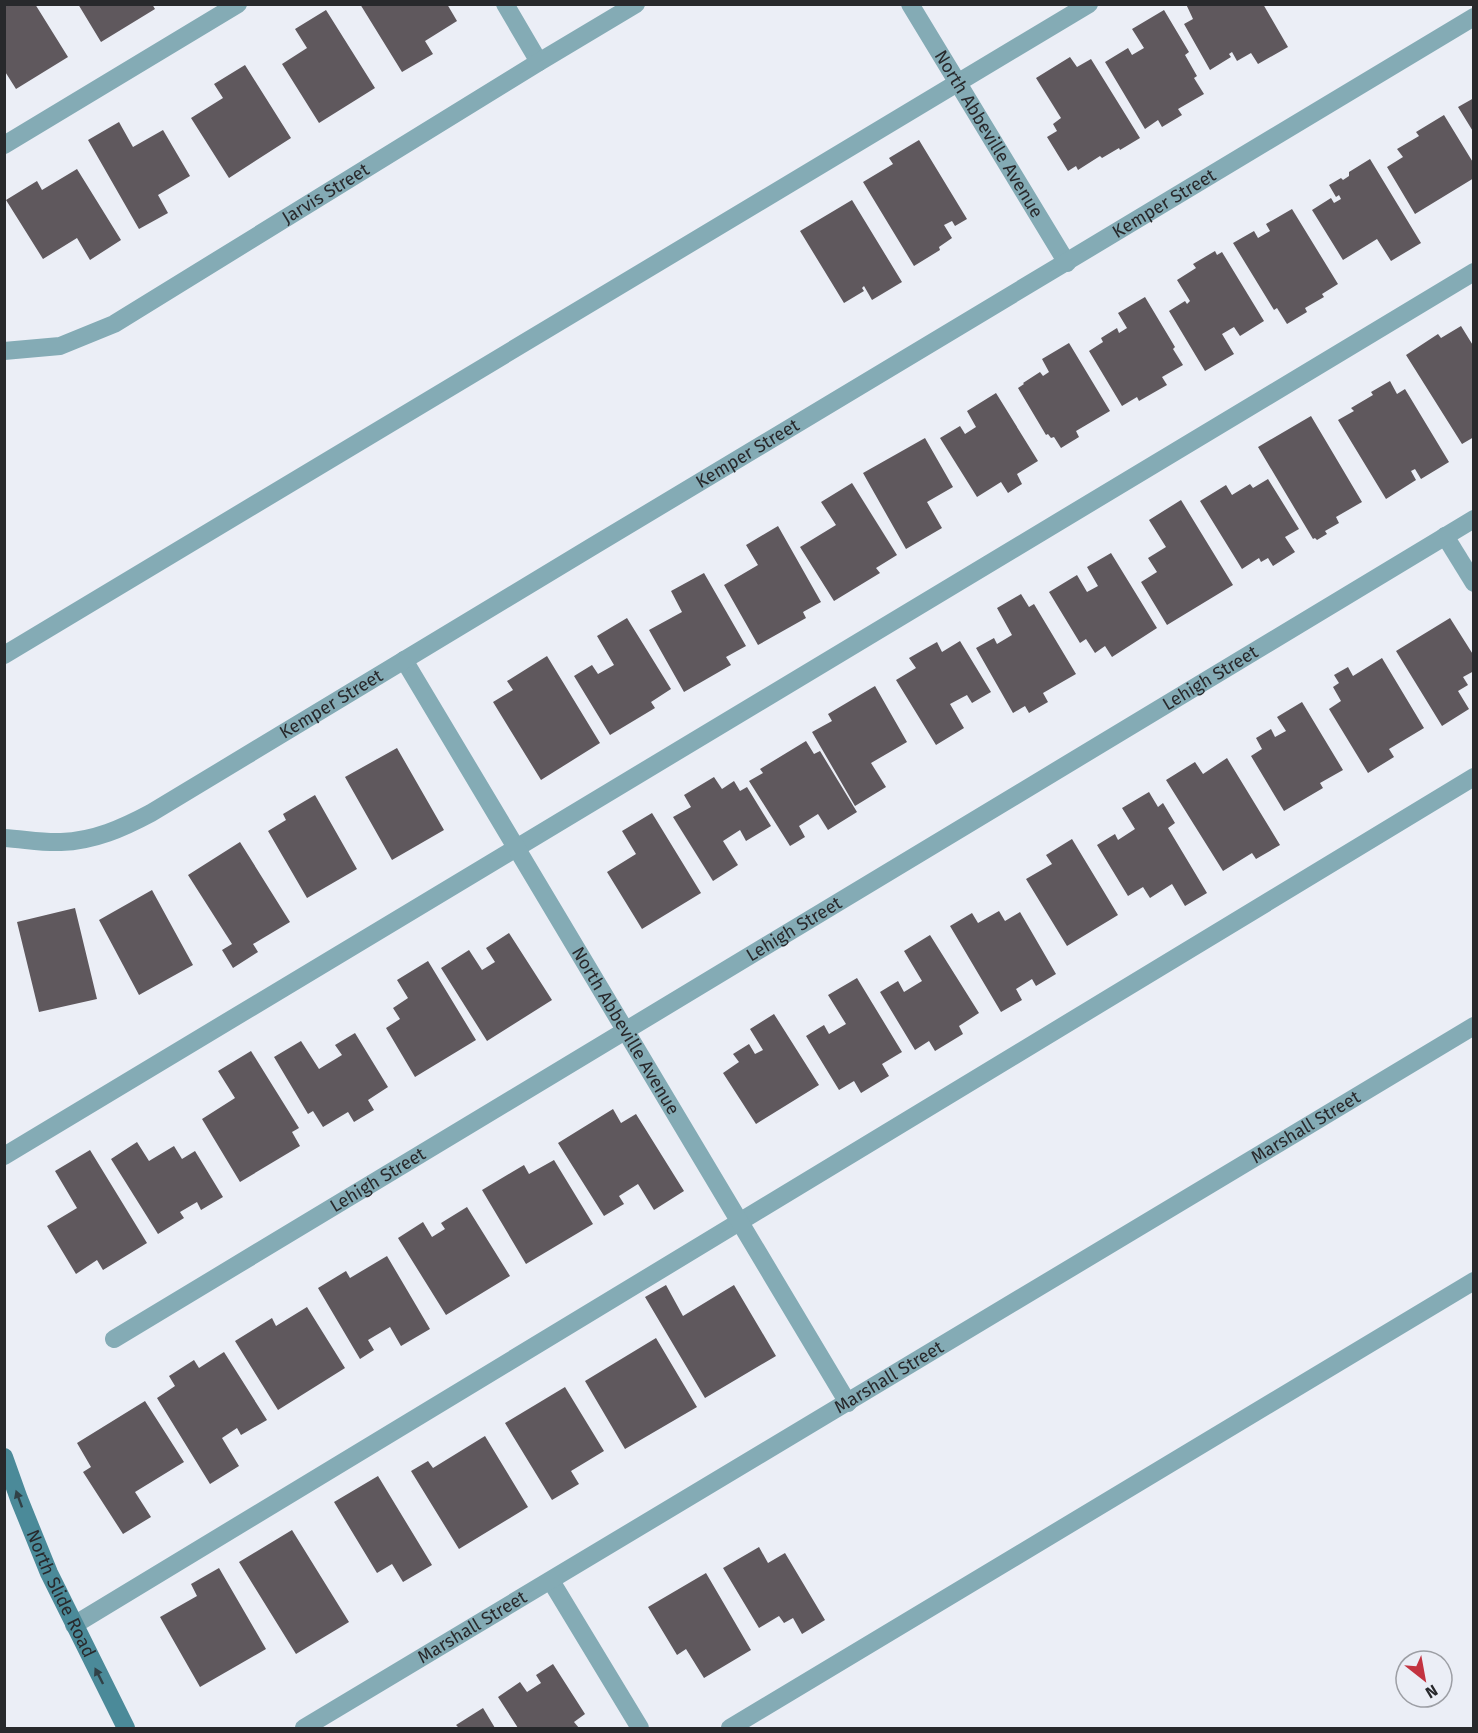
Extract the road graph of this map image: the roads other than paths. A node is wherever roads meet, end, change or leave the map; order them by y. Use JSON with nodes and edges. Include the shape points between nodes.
{"nodes":[{"id":1,"x":238,"y":4,"type":"edge"},
{"id":2,"x":506,"y":4,"type":"edge"},
{"id":3,"x":636,"y":4,"type":"edge"},
{"id":4,"x":910,"y":4,"type":"edge"},
{"id":5,"x":1089,"y":4,"type":"edge"},
{"id":6,"x":1473,"y":16,"type":"edge"},
{"id":7,"x":539,"y":62,"type":"junction"},
{"id":8,"x":958,"y":83,"type":"junction"},
{"id":9,"x":4,"y":145,"type":"edge"},
{"id":10,"x":1067,"y":262,"type":"junction"},
{"id":11,"x":1473,"y":272,"type":"edge"},
{"id":12,"x":4,"y":351,"type":"edge"},
{"id":13,"x":1473,"y":519,"type":"edge"},
{"id":14,"x":1445,"y":536,"type":"junction"},
{"id":15,"x":1473,"y":583,"type":"edge"},
{"id":16,"x":4,"y":655,"type":"edge"},
{"id":17,"x":404,"y":660,"type":"junction"},
{"id":18,"x":1473,"y":777,"type":"edge"},
{"id":19,"x":4,"y":838,"type":"edge"},
{"id":20,"x":516,"y":848,"type":"junction"},
{"id":21,"x":1473,"y":1026,"type":"edge"},
{"id":22,"x":625,"y":1029,"type":"junction"},
{"id":23,"x":4,"y":1156,"type":"edge"},
{"id":24,"x":740,"y":1221,"type":"junction"},
{"id":25,"x":1473,"y":1281,"type":"edge"},
{"id":26,"x":114,"y":1339,"type":"dead end"},
{"id":27,"x":848,"y":1403,"type":"junction"},
{"id":28,"x":4,"y":1457,"type":"edge"},
{"id":29,"x":551,"y":1581,"type":"junction"},
{"id":30,"x":74,"y":1625,"type":"junction"},
{"id":31,"x":126,"y":1728,"type":"edge"},
{"id":32,"x":304,"y":1728,"type":"edge"},
{"id":33,"x":640,"y":1728,"type":"edge"},
{"id":34,"x":730,"y":1728,"type":"edge"}],
"edges":[{"from":1,"to":9,"type":"street"},
{"from":2,"to":7,"type":"street"},
{"from":3,"to":7,"type":"street","name":"Jarvis Street"},
{"from":4,"to":8,"type":"street","name":"North Abbeville Avenue"},
{"from":5,"to":8,"type":"street"},
{"from":6,"to":10,"type":"street","name":"Kemper Street"},
{"from":7,"to":12,"type":"street","name":"Jarvis Street","via":[[114,324],[60,346]]},
{"from":8,"to":10,"type":"street","name":"North Abbeville Avenue"},
{"from":8,"to":16,"type":"street"},
{"from":10,"to":17,"type":"street","name":"Kemper Street"},
{"from":11,"to":20,"type":"street"},
{"from":13,"to":14,"type":"street","name":"Lehigh Street"},
{"from":14,"to":15,"type":"street"},
{"from":14,"to":22,"type":"street","name":"Lehigh Street"},
{"from":17,"to":19,"type":"street","name":"Kemper Street","via":[[126,827],[83,840]]},
{"from":17,"to":20,"type":"street","name":"North Abbeville Avenue"},
{"from":18,"to":24,"type":"street"},
{"from":20,"to":22,"type":"street","name":"North Abbeville Avenue"},
{"from":20,"to":23,"type":"street"},
{"from":21,"to":27,"type":"street","name":"Marshall Street"},
{"from":22,"to":24,"type":"street","name":"North Abbeville Avenue"},
{"from":22,"to":26,"type":"street","name":"Lehigh Street"},
{"from":24,"to":27,"type":"street","name":"North Abbeville Avenue"},
{"from":24,"to":30,"type":"street"},
{"from":25,"to":34,"type":"street"},
{"from":27,"to":29,"type":"street","name":"Marshall Street"},
{"from":30,"to":28,"type":"main road","name":"North Slide Road","one_way":true,"via":[[49,1573]]},
{"from":29,"to":32,"type":"street","name":"Marshall Street"},
{"from":29,"to":33,"type":"street"},
{"from":31,"to":30,"type":"main road","name":"North Slide Road","one_way":true}]}
